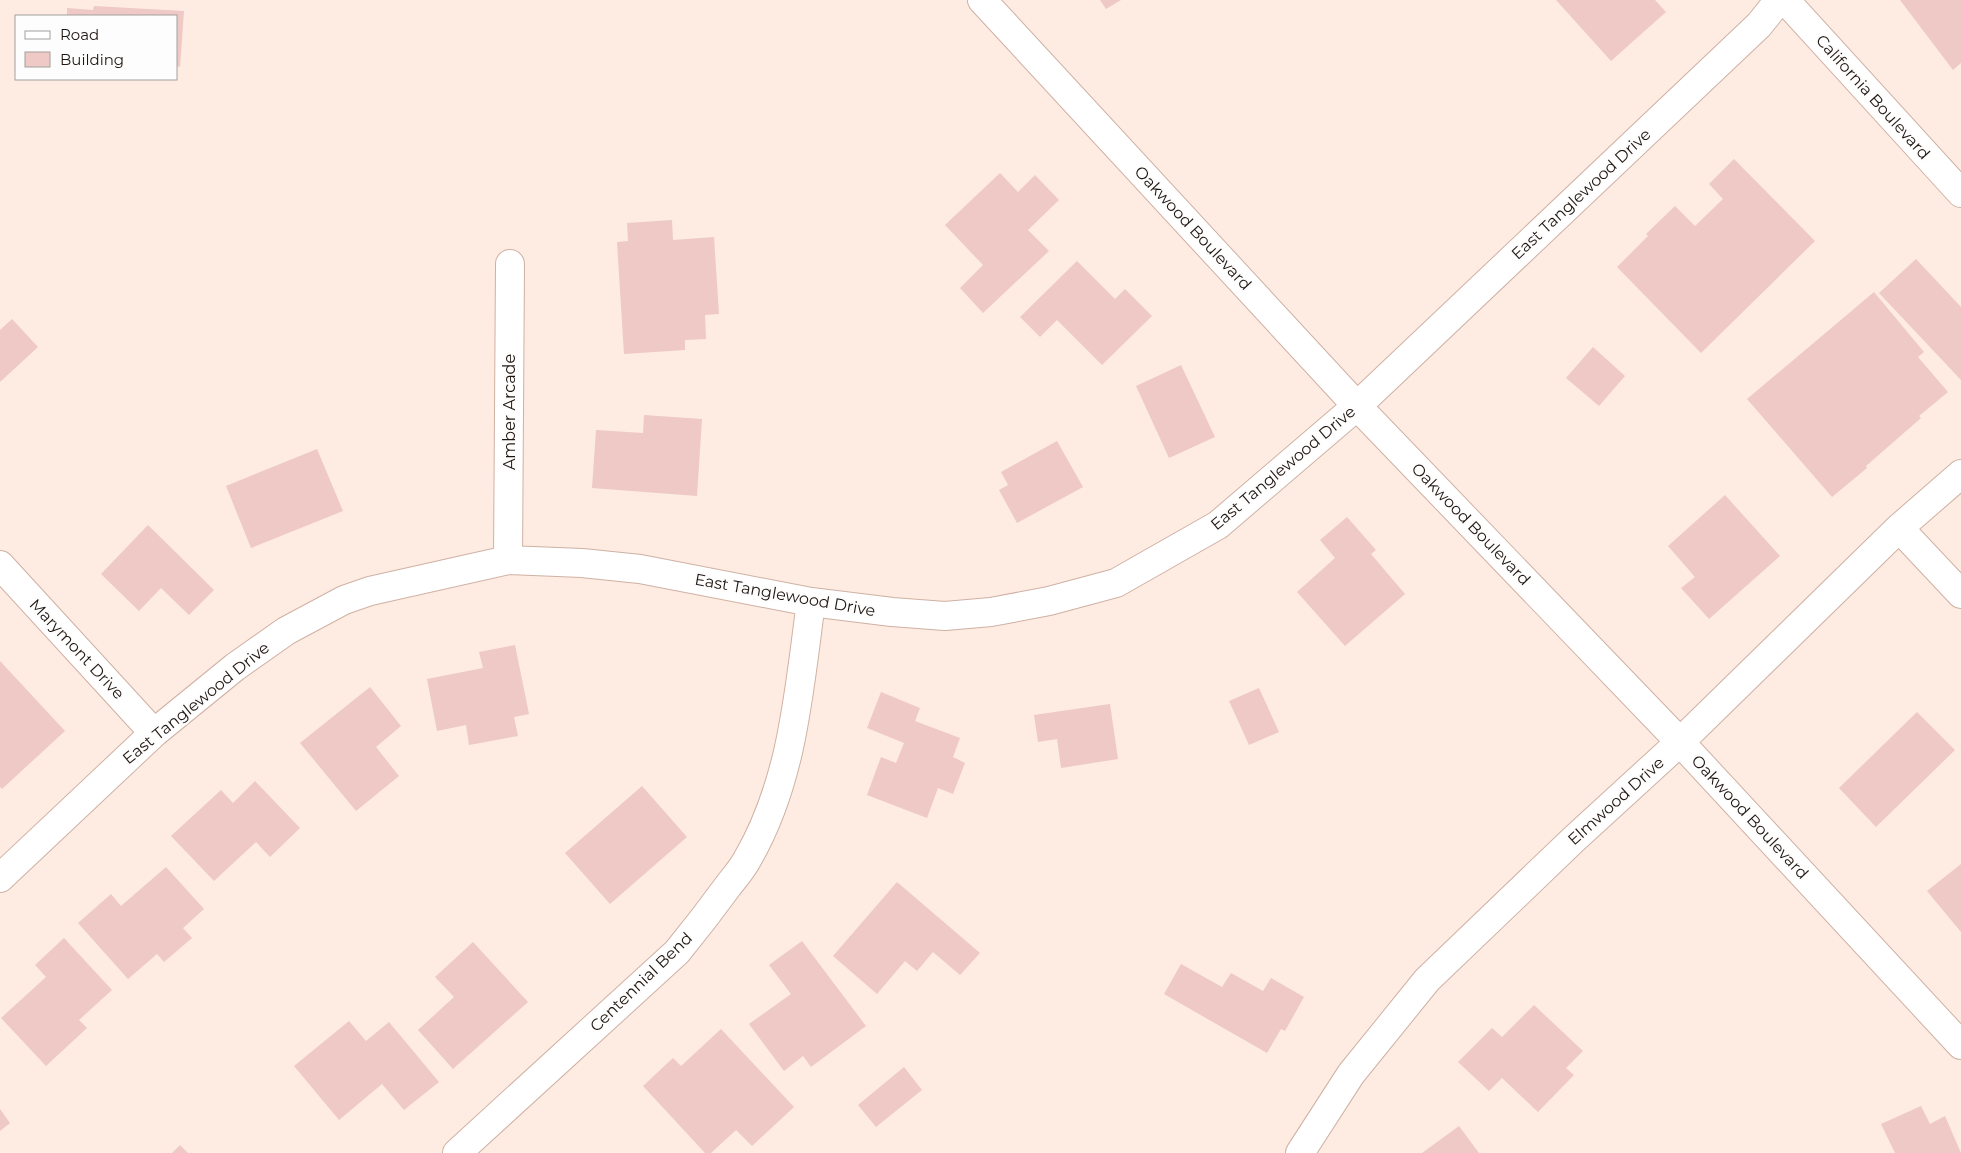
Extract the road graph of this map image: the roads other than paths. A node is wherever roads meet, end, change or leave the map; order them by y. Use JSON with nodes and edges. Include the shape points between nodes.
{"nodes":[{"id":1,"x":982,"y":0,"type":"edge"},
{"id":2,"x":1779,"y":0,"type":"edge"},
{"id":3,"x":1785,"y":0,"type":"edge"},
{"id":4,"x":1961,"y":193,"type":"edge"},
{"id":5,"x":510,"y":264,"type":"dead end"},
{"id":6,"x":1357,"y":406,"type":"junction"},
{"id":7,"x":1961,"y":474,"type":"edge"},
{"id":8,"x":1899,"y":528,"type":"junction"},
{"id":9,"x":508,"y":560,"type":"junction"},
{"id":10,"x":0,"y":565,"type":"edge"},
{"id":11,"x":1961,"y":594,"type":"edge"},
{"id":12,"x":811,"y":602,"type":"junction"},
{"id":13,"x":154,"y":733,"type":"junction"},
{"id":14,"x":1680,"y":742,"type":"junction"},
{"id":15,"x":0,"y":878,"type":"edge"},
{"id":16,"x":1961,"y":1045,"type":"edge"},
{"id":17,"x":458,"y":1153,"type":"edge"},
{"id":18,"x":1300,"y":1153,"type":"edge"}],
"edges":[{"from":1,"to":6,"type":"street","name":"Oakwood Boulevard"},
{"from":2,"to":6,"type":"street","name":"East Tanglewood Drive","via":[[1759,25]]},
{"from":3,"to":4,"type":"street","name":"California Boulevard"},
{"from":5,"to":9,"type":"street","name":"Amber Arcade"},
{"from":6,"to":12,"type":"street","name":"East Tanglewood Drive","via":[[1218,525],[1116,582],[1049,601],[991,612],[945,616]]},
{"from":6,"to":14,"type":"street","name":"Oakwood Boulevard"},
{"from":7,"to":8,"type":"street","name":"Elmwood Drive"},
{"from":8,"to":11,"type":"street"},
{"from":8,"to":14,"type":"street","name":"Elmwood Drive"},
{"from":9,"to":12,"type":"street","name":"East Tanglewood Drive","via":[[582,562],[640,569]]},
{"from":9,"to":13,"type":"street","name":"East Tanglewood Drive","via":[[370,591],[344,600],[286,631],[235,667]]},
{"from":10,"to":13,"type":"street","name":"Marymont Drive"},
{"from":12,"to":17,"type":"street","name":"Centennial Bend","via":[[790,749],[778,793],[748,860],[677,952]]},
{"from":13,"to":15,"type":"street","name":"East Tanglewood Drive"},
{"from":14,"to":16,"type":"street","name":"Oakwood Boulevard"},
{"from":14,"to":18,"type":"street","name":"Elmwood Drive","via":[[1426,980],[1351,1074]]}]}
